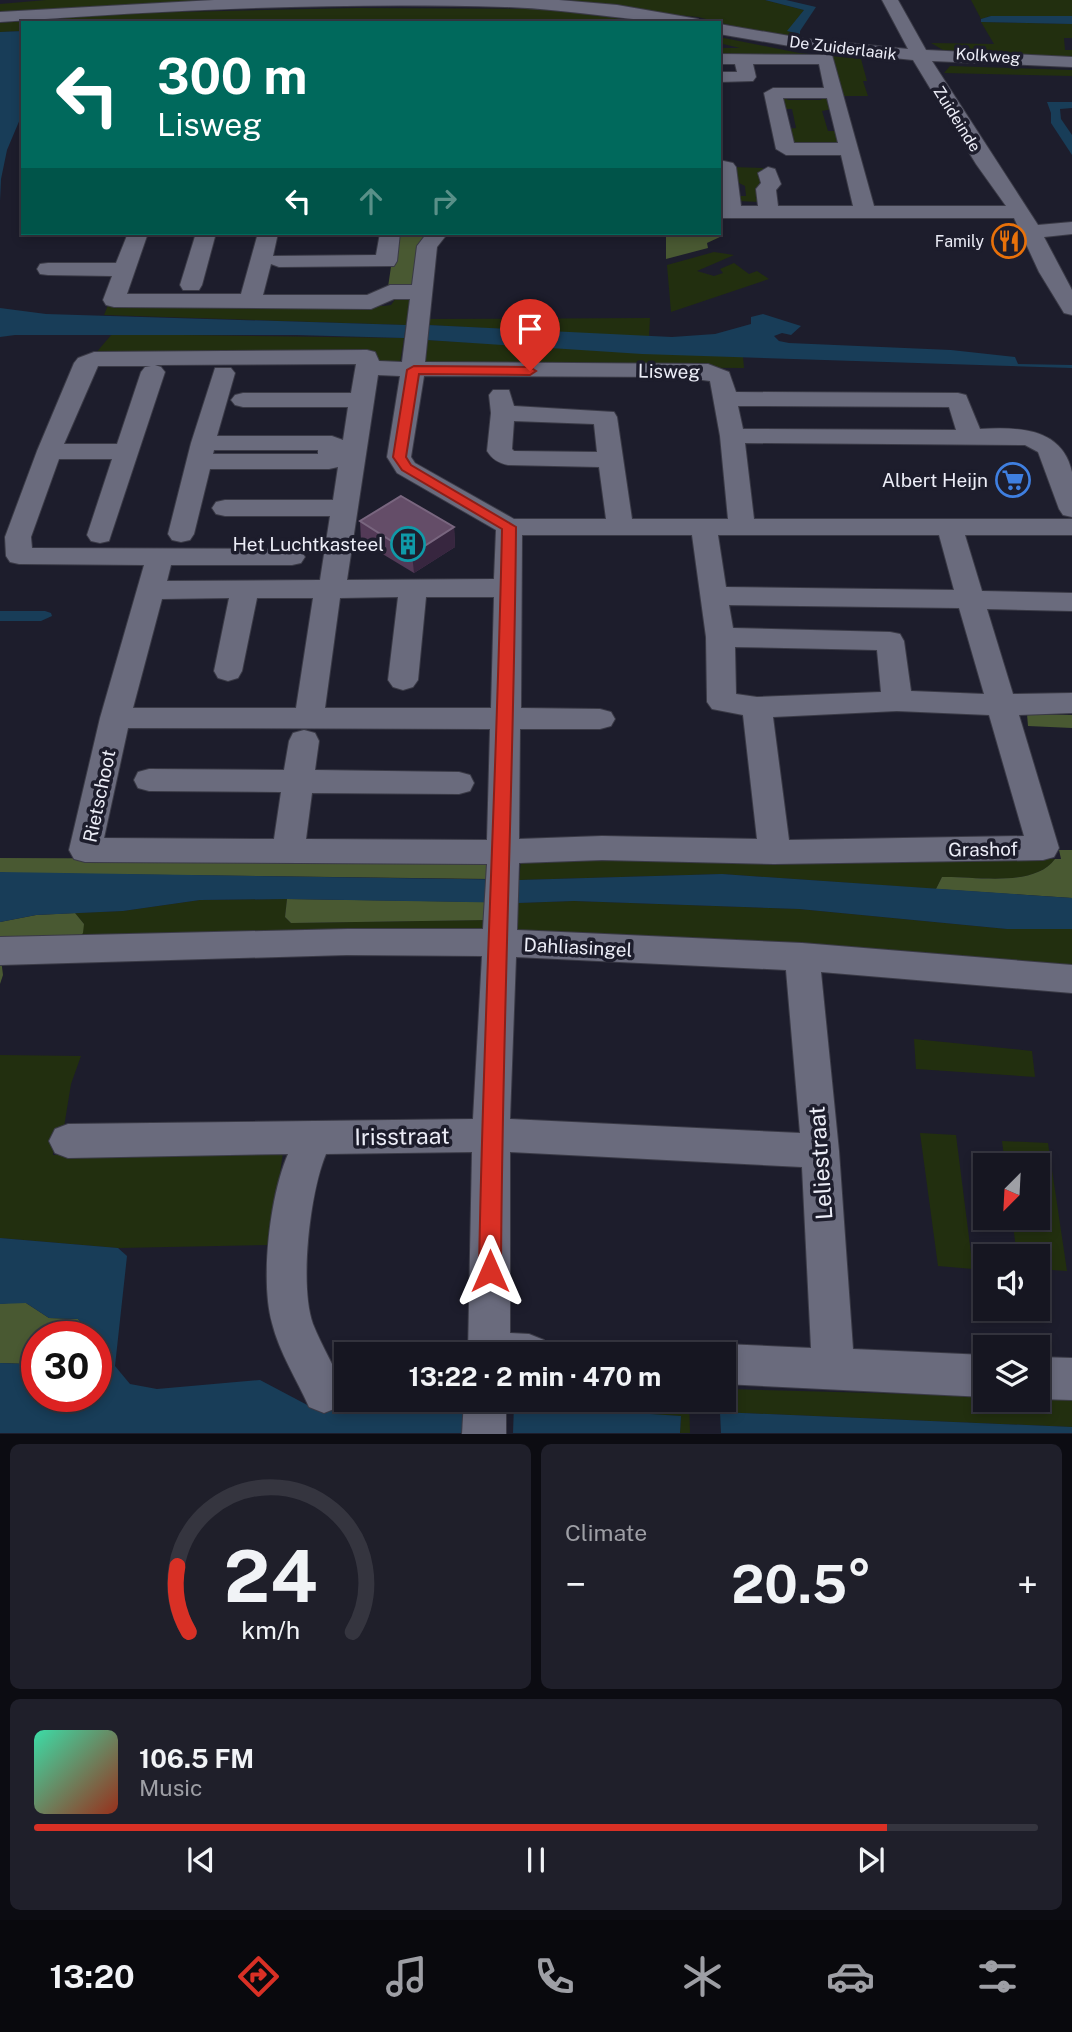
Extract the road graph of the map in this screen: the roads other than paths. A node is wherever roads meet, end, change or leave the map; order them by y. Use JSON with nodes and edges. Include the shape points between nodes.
{"nodes":[{"id":1,"x":890,"y":0,"type":"edge"},
{"id":2,"x":0,"y":18,"type":"edge"},
{"id":3,"x":682,"y":21,"type":"edge"},
{"id":4,"x":721,"y":29,"type":"edge"},
{"id":5,"x":920,"y":54,"type":"junction"},
{"id":6,"x":721,"y":59,"type":"edge"},
{"id":7,"x":743,"y":59,"type":"junction"},
{"id":8,"x":1065,"y":62,"type":"edge"},
{"id":9,"x":721,"y":77,"type":"edge"},
{"id":10,"x":835,"y":93,"type":"junction"},
{"id":11,"x":850,"y":149,"type":"junction"},
{"id":12,"x":721,"y":166,"type":"edge"},
{"id":13,"x":768,"y":173,"type":"dead end"},
{"id":14,"x":726,"y":212,"type":"edge"},
{"id":15,"x":865,"y":212,"type":"junction"},
{"id":16,"x":1021,"y":212,"type":"junction"},
{"id":17,"x":769,"y":213,"type":"junction"},
{"id":18,"x":1072,"y":228,"type":"edge"},
{"id":19,"x":1033,"y":232,"type":"junction"},
{"id":20,"x":137,"y":235,"type":"edge"},
{"id":21,"x":205,"y":235,"type":"edge"},
{"id":22,"x":267,"y":235,"type":"edge"},
{"id":23,"x":390,"y":235,"type":"edge"},
{"id":24,"x":437,"y":235,"type":"edge"},
{"id":25,"x":279,"y":261,"type":"dead end"},
{"id":26,"x":386,"y":261,"type":"junction"},
{"id":27,"x":1045,"y":262,"type":"junction"},
{"id":28,"x":1072,"y":262,"type":"edge"},
{"id":29,"x":48,"y":269,"type":"dead end"},
{"id":30,"x":125,"y":270,"type":"junction"},
{"id":31,"x":191,"y":285,"type":"dead end"},
{"id":32,"x":390,"y":292,"type":"junction"},
{"id":33,"x":422,"y":292,"type":"junction"},
{"id":34,"x":250,"y":302,"type":"junction"},
{"id":35,"x":1072,"y":308,"type":"edge"},
{"id":36,"x":368,"y":368,"type":"junction"},
{"id":37,"x":414,"y":370,"type":"junction"},
{"id":38,"x":505,"y":371,"type":"junction"},
{"id":39,"x":153,"y":372,"type":"dead end"},
{"id":40,"x":223,"y":373,"type":"dead end"},
{"id":41,"x":726,"y":399,"type":"junction"},
{"id":42,"x":243,"y":400,"type":"dead end"},
{"id":43,"x":360,"y":400,"type":"junction"},
{"id":44,"x":787,"y":400,"type":"junction"},
{"id":45,"x":875,"y":400,"type":"junction"},
{"id":46,"x":503,"y":413,"type":"junction"},
{"id":47,"x":732,"y":436,"type":"junction"},
{"id":48,"x":794,"y":437,"type":"junction"},
{"id":49,"x":884,"y":437,"type":"junction"},
{"id":50,"x":971,"y":437,"type":"junction"},
{"id":51,"x":49,"y":451,"type":"junction"},
{"id":52,"x":127,"y":452,"type":"junction"},
{"id":53,"x":201,"y":452,"type":"junction"},
{"id":54,"x":294,"y":453,"type":"dead end"},
{"id":55,"x":611,"y":460,"type":"junction"},
{"id":56,"x":225,"y":508,"type":"dead end"},
{"id":57,"x":344,"y":509,"type":"junction"},
{"id":58,"x":1072,"y":509,"type":"edge"},
{"id":59,"x":509,"y":527,"type":"junction"},
{"id":60,"x":620,"y":527,"type":"junction"},
{"id":61,"x":704,"y":527,"type":"junction"},
{"id":62,"x":742,"y":527,"type":"junction"},
{"id":63,"x":1072,"y":527,"type":"edge"},
{"id":64,"x":950,"y":528,"type":"junction"},
{"id":65,"x":100,"y":534,"type":"dead end"},
{"id":66,"x":181,"y":534,"type":"dead end"},
{"id":67,"x":160,"y":557,"type":"junction"},
{"id":68,"x":292,"y":557,"type":"dead end"},
{"id":69,"x":412,"y":588,"type":"junction"},
{"id":70,"x":508,"y":588,"type":"junction"},
{"id":71,"x":330,"y":589,"type":"junction"},
{"id":72,"x":151,"y":590,"type":"junction"},
{"id":73,"x":244,"y":590,"type":"junction"},
{"id":74,"x":713,"y":596,"type":"junction"},
{"id":75,"x":882,"y":597,"type":"junction"},
{"id":76,"x":972,"y":598,"type":"junction"},
{"id":77,"x":1071,"y":604,"type":"edge"},
{"id":78,"x":720,"y":637,"type":"junction"},
{"id":79,"x":890,"y":641,"type":"junction"},
{"id":80,"x":228,"y":671,"type":"dead end"},
{"id":81,"x":403,"y":680,"type":"dead end"},
{"id":82,"x":897,"y":701,"type":"junction"},
{"id":83,"x":1072,"y":703,"type":"edge"},
{"id":84,"x":1002,"y":705,"type":"junction"},
{"id":85,"x":757,"y":708,"type":"junction"},
{"id":86,"x":116,"y":718,"type":"junction"},
{"id":87,"x":506,"y":718,"type":"junction"},
{"id":88,"x":600,"y":719,"type":"dead end"},
{"id":89,"x":306,"y":729,"type":"junction"},
{"id":90,"x":149,"y":780,"type":"dead end"},
{"id":91,"x":299,"y":781,"type":"junction"},
{"id":92,"x":459,"y":783,"type":"dead end"},
{"id":93,"x":288,"y":852,"type":"junction"},
{"id":94,"x":774,"y":852,"type":"junction"},
{"id":95,"x":502,"y":858,"type":"junction"},
{"id":96,"x":500,"y":927,"type":"junction"},
{"id":97,"x":0,"y":951,"type":"edge"},
{"id":98,"x":802,"y":957,"type":"junction"},
{"id":99,"x":1072,"y":979,"type":"edge"},
{"id":100,"x":491,"y":1135,"type":"junction"},
{"id":101,"x":314,"y":1137,"type":"junction"},
{"id":102,"x":68,"y":1140,"type":"dead end"},
{"id":103,"x":820,"y":1151,"type":"junction"},
{"id":104,"x":489,"y":1342,"type":"edge"},
{"id":105,"x":736,"y":1365,"type":"edge"},
{"id":106,"x":833,"y":1370,"type":"junction"},
{"id":107,"x":973,"y":1376,"type":"edge"},
{"id":108,"x":1050,"y":1378,"type":"edge"},
{"id":109,"x":1072,"y":1379,"type":"edge"},
{"id":110,"x":324,"y":1392,"type":"dead end"},
{"id":111,"x":485,"y":1412,"type":"edge"},
{"id":112,"x":484,"y":1433,"type":"edge"}],
"edges":[{"from":1,"to":5,"type":"street","name":"Zuideinde"},
{"from":2,"to":3,"type":"street","via":[[211,5],[452,1],[577,5]]},
{"from":4,"to":5,"type":"street","name":"De Zuiderlaaik"},
{"from":5,"to":8,"type":"street","name":"Kolkweg"},
{"from":5,"to":16,"type":"street","name":"Zuideinde","via":[[986,164]]},
{"from":6,"to":7,"type":"street"},
{"from":7,"to":9,"type":"street","via":[[747,77]]},
{"from":7,"to":10,"type":"street","via":[[826,60]]},
{"from":10,"to":11,"type":"street"},
{"from":10,"to":11,"type":"street","via":[[773,93],[786,149]]},
{"from":11,"to":15,"type":"street"},
{"from":12,"to":14,"type":"street","via":[[726,167]]},
{"from":13,"to":17,"type":"street"},
{"from":14,"to":17,"type":"street"},
{"from":15,"to":16,"type":"street"},
{"from":15,"to":17,"type":"street"},
{"from":16,"to":19,"type":"street","name":"Zuideinde"},
{"from":18,"to":19,"type":"street"},
{"from":19,"to":27,"type":"street","name":"Zuideinde"},
{"from":20,"to":30,"type":"street"},
{"from":21,"to":31,"type":"street"},
{"from":22,"to":34,"type":"street"},
{"from":23,"to":26,"type":"street"},
{"from":24,"to":33,"type":"street","via":[[427,246]]},
{"from":25,"to":26,"type":"street"},
{"from":26,"to":32,"type":"street","via":[[383,286]]},
{"from":27,"to":28,"type":"street"},
{"from":27,"to":35,"type":"street","name":"Zuideinde"},
{"from":29,"to":30,"type":"street"},
{"from":30,"to":34,"type":"street","via":[[114,300]]},
{"from":32,"to":33,"type":"street"},
{"from":32,"to":34,"type":"street","via":[[371,302]]},
{"from":33,"to":37,"type":"street"},
{"from":36,"to":37,"type":"street","name":"Lisweg"},
{"from":36,"to":43,"type":"street"},
{"from":36,"to":51,"type":"street","via":[[367,357],[94,359],[86,363]]},
{"from":37,"to":38,"type":"street","name":"Lisweg"},
{"from":37,"to":59,"type":"street","via":[[399,457],[406,468]]},
{"from":38,"to":41,"type":"street","name":"Lisweg","via":[[708,371],[721,377]]},
{"from":38,"to":46,"type":"street","via":[[500,392]]},
{"from":39,"to":52,"type":"street"},
{"from":40,"to":53,"type":"street"},
{"from":41,"to":44,"type":"street"},
{"from":41,"to":47,"type":"street","name":"Lisweg"},
{"from":42,"to":43,"type":"street"},
{"from":43,"to":57,"type":"street"},
{"from":44,"to":45,"type":"street"},
{"from":44,"to":48,"type":"street"},
{"from":45,"to":49,"type":"street"},
{"from":45,"to":50,"type":"street","via":[[958,400]]},
{"from":46,"to":55,"type":"street","via":[[605,417]]},
{"from":46,"to":55,"type":"street","via":[[499,452],[508,458]]},
{"from":47,"to":48,"type":"street"},
{"from":47,"to":62,"type":"street","name":"Lisweg"},
{"from":48,"to":49,"type":"street"},
{"from":49,"to":50,"type":"street"},
{"from":50,"to":58,"type":"street","via":[[1017,436],[1048,447]]},
{"from":51,"to":52,"type":"street"},
{"from":51,"to":67,"type":"street","via":[[18,537],[19,556]]},
{"from":52,"to":65,"type":"street"},
{"from":53,"to":54,"type":"street"},
{"from":53,"to":66,"type":"street"},
{"from":55,"to":60,"type":"street"},
{"from":56,"to":57,"type":"street"},
{"from":57,"to":71,"type":"street"},
{"from":59,"to":60,"type":"street"},
{"from":59,"to":70,"type":"street"},
{"from":60,"to":61,"type":"street"},
{"from":61,"to":62,"type":"street"},
{"from":61,"to":74,"type":"street"},
{"from":62,"to":64,"type":"street"},
{"from":63,"to":64,"type":"street"},
{"from":64,"to":76,"type":"street","name":"Grashof"},
{"from":67,"to":68,"type":"street"},
{"from":67,"to":72,"type":"street","name":"Rietschoot"},
{"from":69,"to":70,"type":"street"},
{"from":69,"to":71,"type":"street"},
{"from":69,"to":81,"type":"street"},
{"from":70,"to":87,"type":"street"},
{"from":71,"to":73,"type":"street"},
{"from":71,"to":89,"type":"street"},
{"from":72,"to":73,"type":"street"},
{"from":72,"to":86,"type":"street","name":"Rietschoot"},
{"from":73,"to":80,"type":"street"},
{"from":74,"to":75,"type":"street"},
{"from":74,"to":78,"type":"street"},
{"from":75,"to":76,"type":"street"},
{"from":75,"to":79,"type":"street"},
{"from":76,"to":77,"type":"street"},
{"from":76,"to":84,"type":"street","name":"Grashof"},
{"from":78,"to":79,"type":"street"},
{"from":78,"to":85,"type":"street","via":[[722,702]]},
{"from":79,"to":82,"type":"street"},
{"from":82,"to":84,"type":"street"},
{"from":82,"to":85,"type":"street"},
{"from":83,"to":84,"type":"street"},
{"from":84,"to":94,"type":"street","name":"Grashof","via":[[1043,848]]},
{"from":85,"to":94,"type":"street"},
{"from":86,"to":89,"type":"street"},
{"from":86,"to":93,"type":"street","name":"Rietschoot","via":[[85,850]]},
{"from":87,"to":88,"type":"street"},
{"from":87,"to":89,"type":"street"},
{"from":87,"to":95,"type":"street"},
{"from":89,"to":91,"type":"street"},
{"from":90,"to":91,"type":"street"},
{"from":91,"to":92,"type":"street"},
{"from":91,"to":93,"type":"street"},
{"from":93,"to":95,"type":"street","name":"Rietschoot"},
{"from":94,"to":95,"type":"street","name":"Grashof","via":[[602,848]]},
{"from":95,"to":96,"type":"street"},
{"from":96,"to":97,"type":"street","name":"Dahliasingel","via":[[347,942]]},
{"from":96,"to":98,"type":"street","name":"Dahliasingel"},
{"from":96,"to":100,"type":"street"},
{"from":98,"to":99,"type":"street","name":"Dahliasingel"},
{"from":98,"to":103,"type":"street","name":"Leliestraat"},
{"from":100,"to":101,"type":"street","name":"Irisstraat"},
{"from":100,"to":103,"type":"street","name":"Irisstraat"},
{"from":100,"to":104,"type":"street"},
{"from":101,"to":102,"type":"street","name":"Irisstraat"},
{"from":101,"to":110,"type":"street","via":[[298,1175],[286,1294],[293,1326]]},
{"from":103,"to":106,"type":"street","name":"Leliestraat"},
{"from":105,"to":106,"type":"street"},
{"from":106,"to":107,"type":"street"},
{"from":108,"to":109,"type":"street"},
{"from":111,"to":112,"type":"street"}]}
